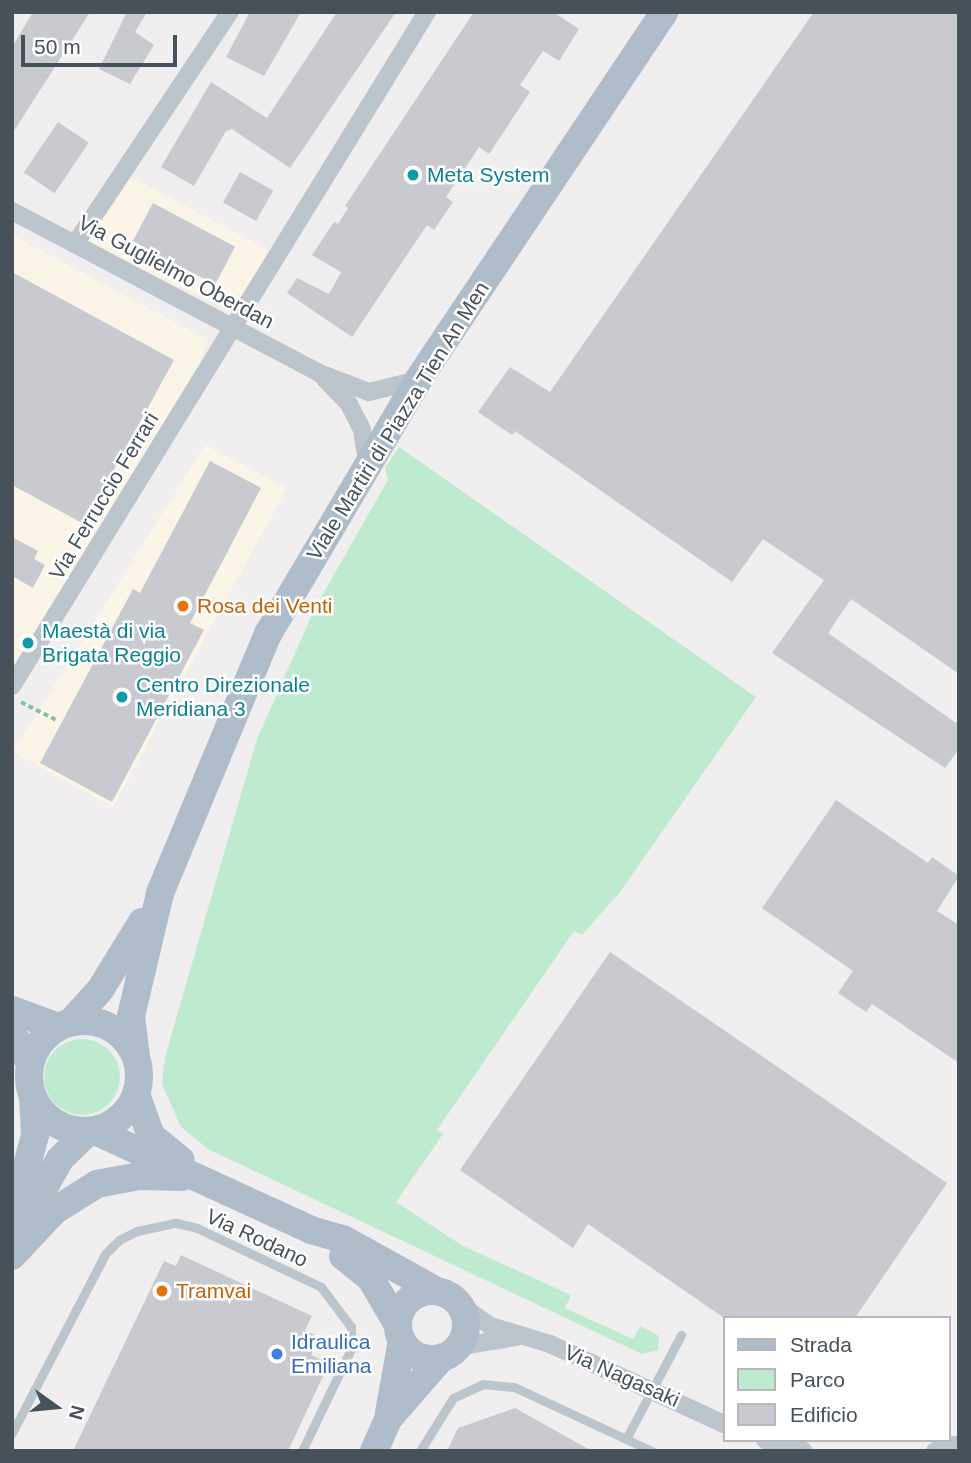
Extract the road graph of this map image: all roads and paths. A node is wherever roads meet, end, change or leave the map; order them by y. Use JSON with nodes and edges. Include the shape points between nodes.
{"nodes":[{"id":1,"x":230,"y":12,"type":"edge"},
{"id":2,"x":427,"y":12,"type":"edge"},
{"id":3,"x":664,"y":12,"type":"edge"},
{"id":4,"x":12,"y":211,"type":"edge"},
{"id":5,"x":75,"y":244,"type":"junction"},
{"id":6,"x":230,"y":327,"type":"junction"},
{"id":7,"x":319,"y":373,"type":"junction"},
{"id":8,"x":418,"y":380,"type":"junction"},
{"id":9,"x":367,"y":463,"type":"junction"},
{"id":10,"x":17,"y":694,"type":"edge"},
{"id":11,"x":56,"y":720,"type":"dead end"},
{"id":12,"x":160,"y":893,"type":"junction"},
{"id":13,"x":12,"y":1010,"type":"edge"},
{"id":14,"x":65,"y":1025,"type":"junction"},
{"id":15,"x":12,"y":1032,"type":"edge"},
{"id":16,"x":136,"y":1056,"type":"junction"},
{"id":17,"x":30,"y":1063,"type":"junction"},
{"id":18,"x":136,"y":1094,"type":"junction"},
{"id":19,"x":33,"y":1097,"type":"junction"},
{"id":20,"x":91,"y":1131,"type":"junction"},
{"id":21,"x":203,"y":1177,"type":"junction"},
{"id":22,"x":12,"y":1221,"type":"edge"},
{"id":23,"x":312,"y":1230,"type":"junction"},
{"id":24,"x":12,"y":1244,"type":"edge"},
{"id":25,"x":12,"y":1256,"type":"edge"},
{"id":26,"x":448,"y":1297,"type":"junction"},
{"id":27,"x":400,"y":1332,"type":"junction"},
{"id":28,"x":681,"y":1335,"type":"dead end"},
{"id":29,"x":516,"y":1337,"type":"junction"},
{"id":30,"x":450,"y":1352,"type":"junction"},
{"id":31,"x":651,"y":1388,"type":"junction"},
{"id":32,"x":388,"y":1419,"type":"junction"},
{"id":33,"x":722,"y":1423,"type":"edge"},
{"id":34,"x":12,"y":1433,"type":"edge"},
{"id":35,"x":626,"y":1438,"type":"junction"},
{"id":36,"x":772,"y":1442,"type":"edge"},
{"id":37,"x":955,"y":1446,"type":"edge"},
{"id":38,"x":302,"y":1451,"type":"edge"},
{"id":39,"x":374,"y":1451,"type":"edge"},
{"id":40,"x":420,"y":1451,"type":"edge"},
{"id":41,"x":652,"y":1451,"type":"edge"},
{"id":42,"x":803,"y":1451,"type":"edge"},
{"id":43,"x":935,"y":1451,"type":"edge"}],
"edges":[{"from":1,"to":5,"type":"street"},
{"from":2,"to":6,"type":"street","name":"Via Ferruccio Ferrari"},
{"from":3,"to":8,"type":"main road","name":"Viale Martiri di Piazza Tien An Men"},
{"from":4,"to":5,"type":"street","name":"Via Guglielmo Oberdan"},
{"from":5,"to":6,"type":"street","name":"Via Guglielmo Oberdan"},
{"from":6,"to":7,"type":"street","name":"Via Guglielmo Oberdan"},
{"from":6,"to":10,"type":"street","name":"Via Ferruccio Ferrari"},
{"from":7,"to":8,"type":"street","name":"Via Guglielmo Oberdan","via":[[369,392]]},
{"from":7,"to":9,"type":"street","name":"Via Guglielmo Oberdan","via":[[349,404],[362,430]]},
{"from":8,"to":9,"type":"main road","name":"Viale Martiri di Piazza Tien An Men"},
{"from":9,"to":12,"type":"main road","name":"Viale Martiri di Piazza Tien An Men","via":[[268,634]]},
{"from":10,"to":11,"type":"path"},
{"from":12,"to":14,"type":"main road","name":"Viale Martiri di Piazza Tien An Men","via":[[100,990]]},
{"from":12,"to":16,"type":"main road","name":"Viale Martiri di Piazza Tien An Men","via":[[131,1016]]},
{"from":13,"to":14,"type":"main road"},
{"from":14,"to":16,"type":"main road","via":[[87,1021],[117,1031]]},
{"from":14,"to":17,"type":"main road","name":"Viale Martiri di Piazza Tien An Men","via":[[40,1042]]},
{"from":15,"to":17,"type":"main road"},
{"from":16,"to":18,"type":"main road","name":"Viale Martiri di Piazza Tien An Men"},
{"from":17,"to":19,"type":"main road"},
{"from":18,"to":20,"type":"main road","via":[[116,1121]]},
{"from":18,"to":21,"type":"main road","name":"Via Nagasaki","via":[[152,1136]]},
{"from":19,"to":20,"type":"main road","via":[[59,1126]]},
{"from":19,"to":22,"type":"main road","via":[[33,1148]]},
{"from":20,"to":21,"type":"main road","name":"Via Nagasaki"},
{"from":20,"to":24,"type":"main road","via":[[60,1159]]},
{"from":21,"to":23,"type":"main road","name":"Via Nagasaki"},
{"from":21,"to":25,"type":"main road","via":[[139,1176],[97,1184],[54,1210]]},
{"from":23,"to":26,"type":"main road","name":"Via Nagasaki","via":[[344,1239]]},
{"from":23,"to":27,"type":"main road","name":"Via Nagasaki","via":[[371,1279]]},
{"from":26,"to":27,"type":"main road","via":[[414,1296],[405,1303]]},
{"from":26,"to":29,"type":"street","name":"Via Nagasaki"},
{"from":26,"to":30,"type":"main road","via":[[466,1326]]},
{"from":27,"to":30,"type":"main road","name":"Via Nagasaki","via":[[419,1356]]},
{"from":27,"to":32,"type":"main road"},
{"from":28,"to":31,"type":"lane"},
{"from":29,"to":30,"type":"street","name":"Via Nagasaki"},
{"from":29,"to":31,"type":"street","name":"Via Nagasaki","via":[[550,1344]]},
{"from":30,"to":32,"type":"main road"},
{"from":31,"to":33,"type":"street","name":"Via Nagasaki"},
{"from":31,"to":35,"type":"lane"},
{"from":32,"to":39,"type":"main road"},
{"from":34,"to":38,"type":"lane","name":"Via Rodano","via":[[105,1254],[119,1240],[158,1224],[197,1228],[321,1287],[351,1327],[351,1349]]},
{"from":35,"to":40,"type":"lane","via":[[514,1387],[483,1384],[453,1398]]},
{"from":35,"to":41,"type":"lane"},
{"from":36,"to":42,"type":"street"},
{"from":37,"to":43,"type":"street"}]}
